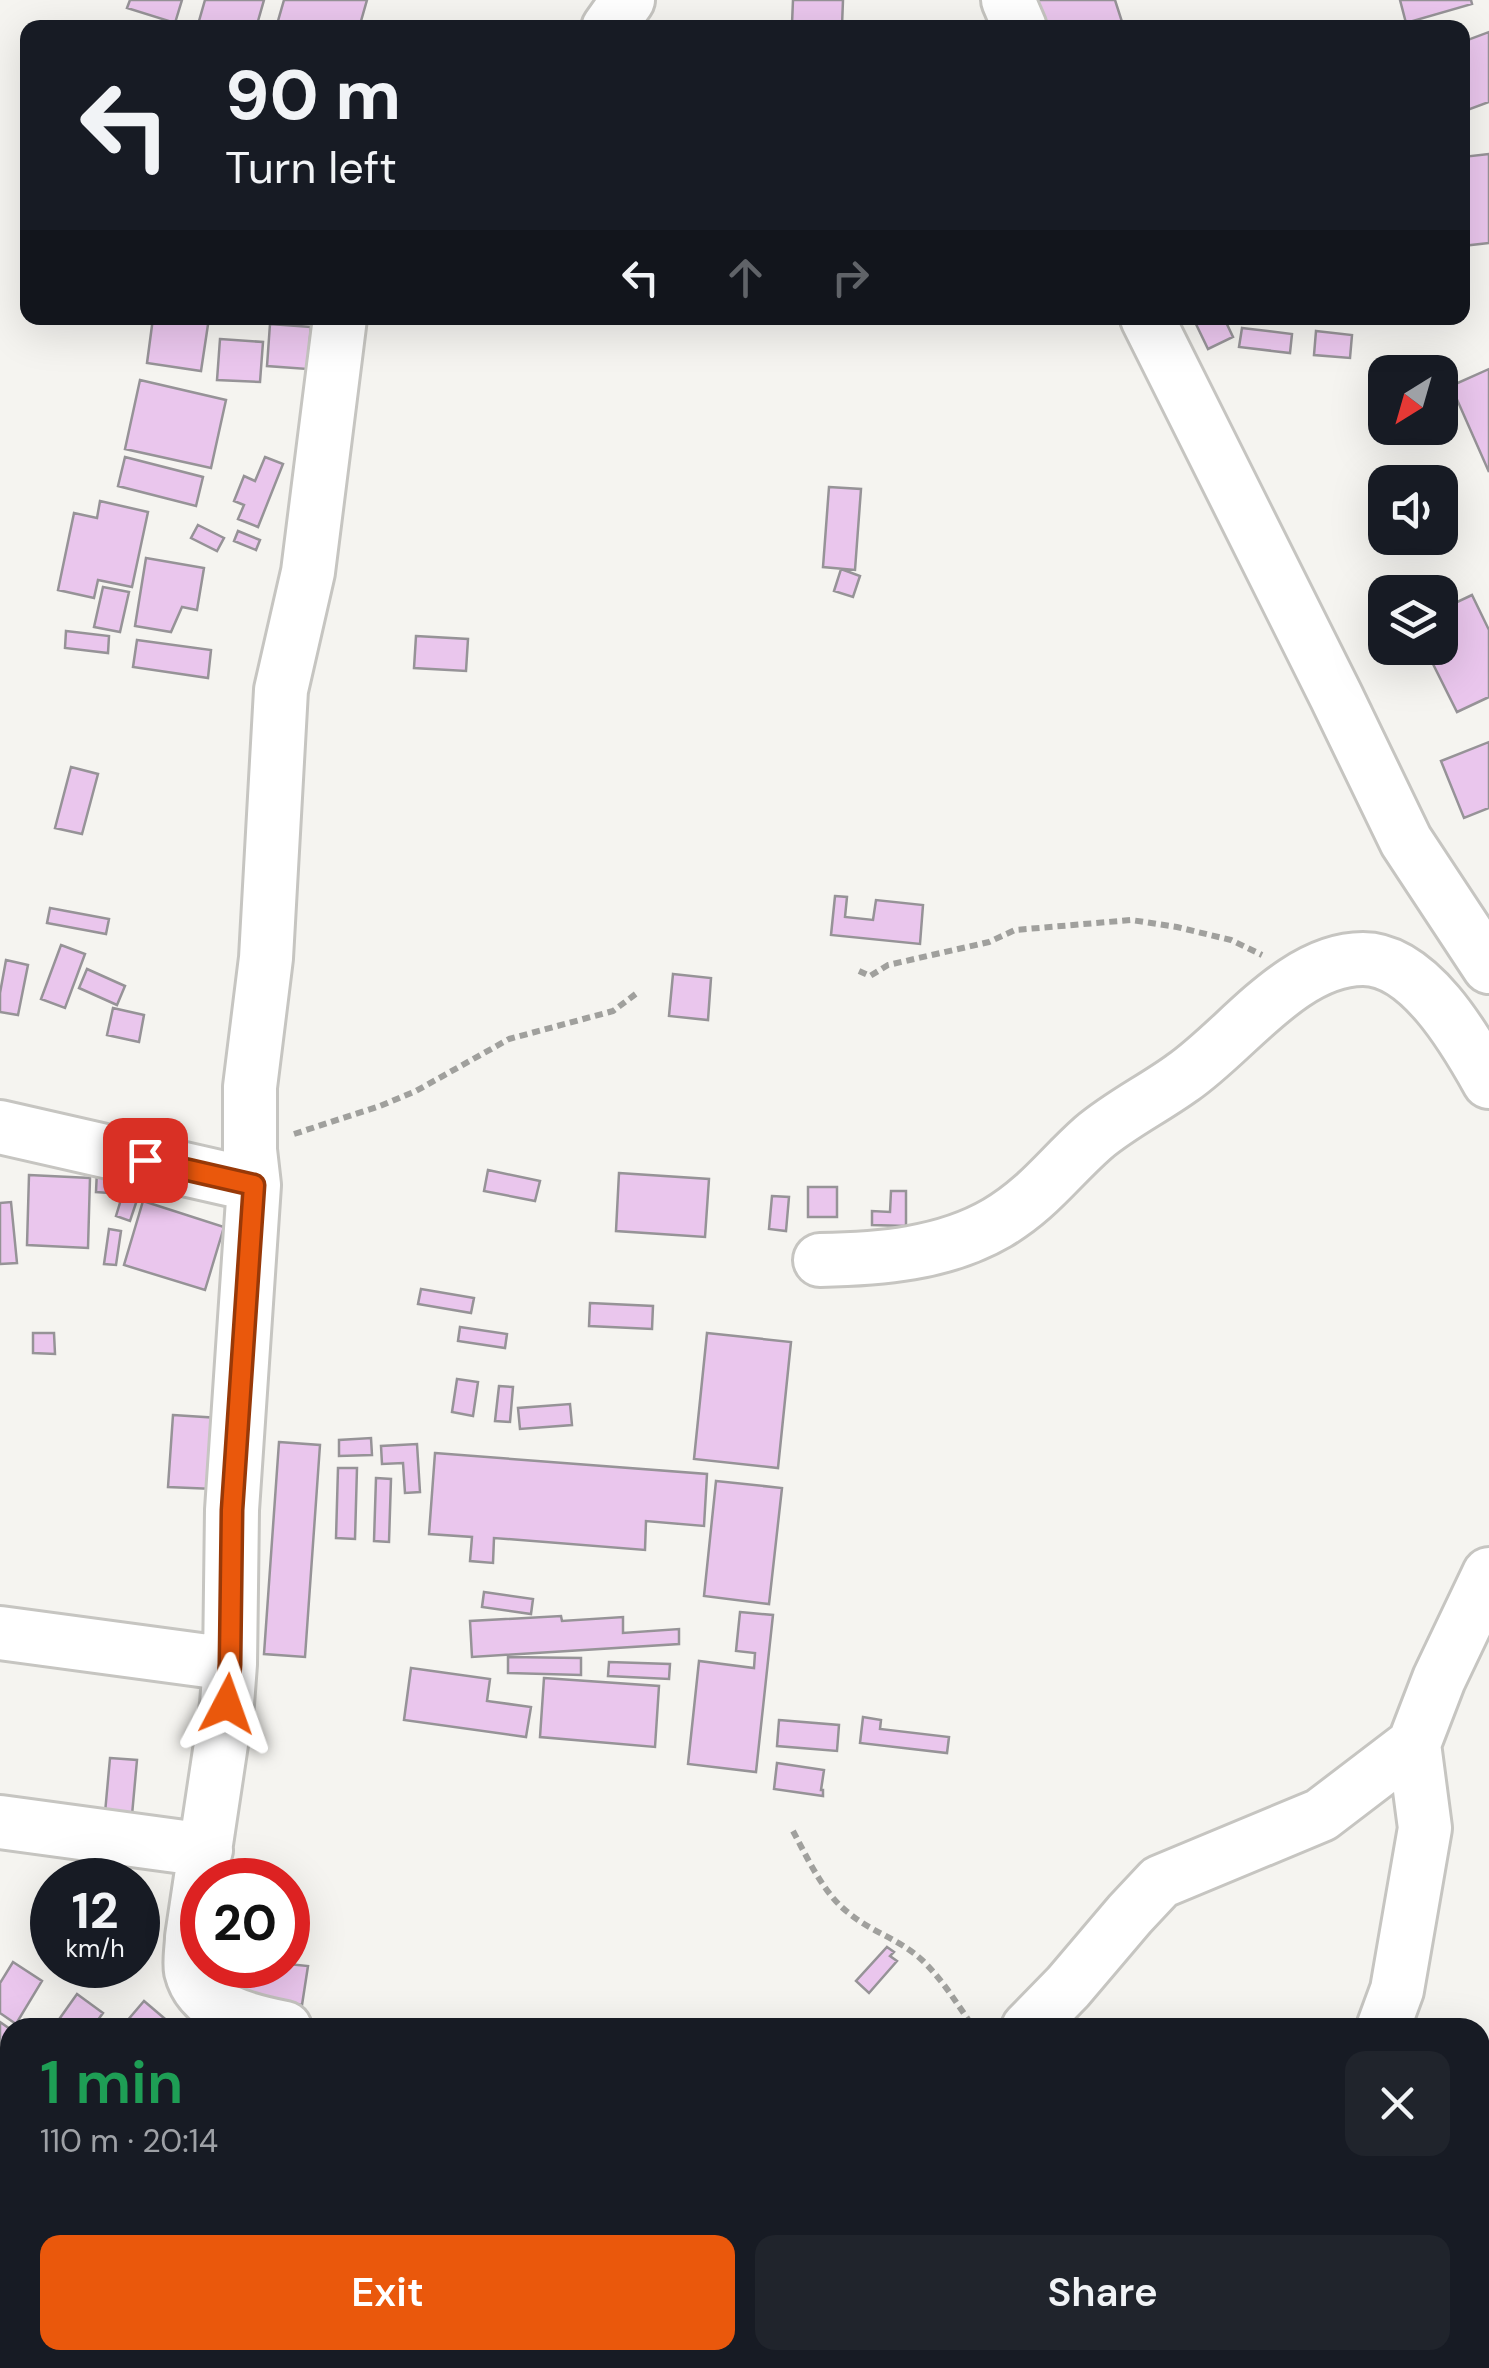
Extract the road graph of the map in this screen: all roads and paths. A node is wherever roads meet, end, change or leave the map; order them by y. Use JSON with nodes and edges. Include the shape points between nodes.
{"nodes":[{"id":1,"x":339,"y":325,"type":"edge"},
{"id":2,"x":1151,"y":325,"type":"edge"},
{"id":3,"x":1489,"y":967,"type":"edge"},
{"id":4,"x":859,"y":971,"type":"dead end"},
{"id":5,"x":1303,"y":977,"type":"junction"},
{"id":6,"x":636,"y":993,"type":"dead end"},
{"id":7,"x":1489,"y":1082,"type":"edge"},
{"id":8,"x":0,"y":1127,"type":"edge"},
{"id":9,"x":252,"y":1167,"type":"junction"},
{"id":10,"x":820,"y":1260,"type":"dead end"},
{"id":11,"x":1489,"y":1574,"type":"edge"},
{"id":12,"x":0,"y":1633,"type":"edge"},
{"id":13,"x":230,"y":1664,"type":"junction"},
{"id":14,"x":1414,"y":1744,"type":"junction"},
{"id":15,"x":0,"y":1822,"type":"edge"},
{"id":16,"x":792,"y":1831,"type":"dead end"},
{"id":17,"x":206,"y":1850,"type":"junction"},
{"id":18,"x":244,"y":2018,"type":"edge"},
{"id":19,"x":967,"y":2018,"type":"edge"},
{"id":20,"x":1038,"y":2018,"type":"edge"},
{"id":21,"x":1387,"y":2018,"type":"edge"}],
"edges":[{"from":1,"to":9,"type":"street","via":[[308,572],[281,690],[266,958],[250,1087]]},
{"from":2,"to":3,"type":"street","via":[[1406,841]]},
{"from":4,"to":5,"type":"path","via":[[870,976],[888,965],[1015,930],[1131,920],[1231,940]]},
{"from":5,"to":7,"type":"street","via":[[1351,960],[1395,968],[1420,984]]},
{"from":5,"to":10,"type":"street","via":[[1184,1077],[1094,1137],[1037,1195],[998,1223],[936,1248]]},
{"from":6,"to":9,"type":"path","via":[[612,1011],[510,1039],[416,1090],[331,1120]]},
{"from":8,"to":9,"type":"street"},
{"from":9,"to":13,"type":"street"},
{"from":11,"to":14,"type":"street"},
{"from":12,"to":13,"type":"street"},
{"from":13,"to":17,"type":"street"},
{"from":14,"to":20,"type":"street","via":[[1321,1814],[1160,1882]]},
{"from":14,"to":21,"type":"street","via":[[1425,1828]]},
{"from":15,"to":17,"type":"street"},
{"from":16,"to":19,"type":"path","via":[[847,1913],[919,1957]]},
{"from":17,"to":18,"type":"street","via":[[191,1971],[204,1996]]}]}
